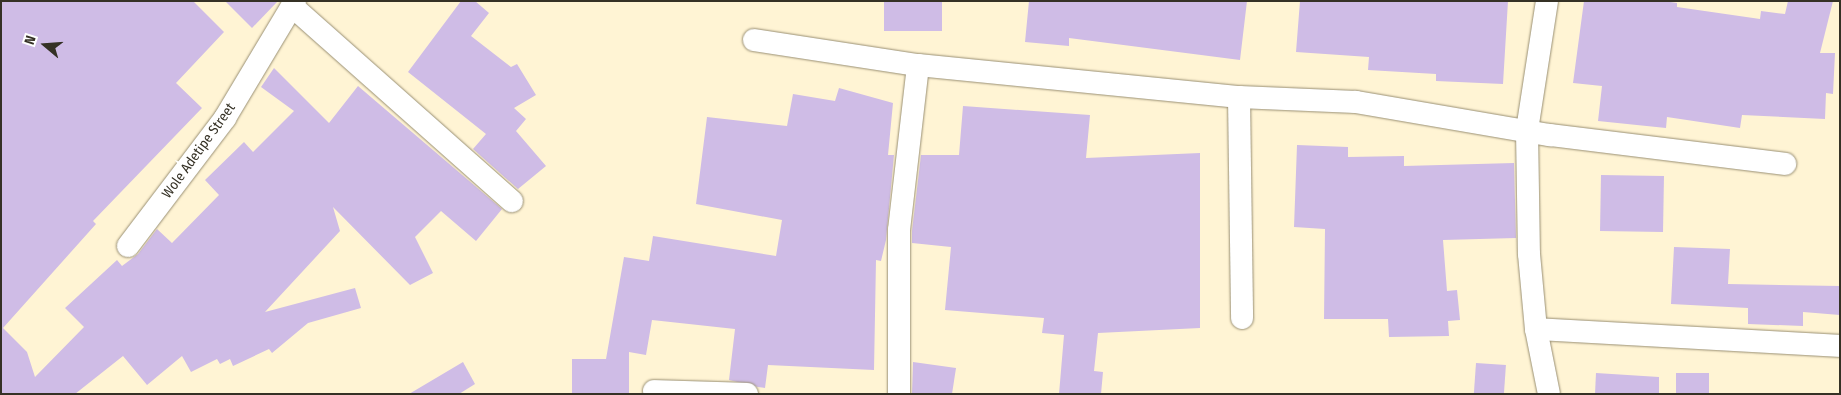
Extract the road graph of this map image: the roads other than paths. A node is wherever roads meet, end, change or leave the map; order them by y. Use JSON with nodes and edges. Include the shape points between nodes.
{"nodes":[{"id":1,"x":1547,"y":1,"type":"edge"},
{"id":2,"x":293,"y":4,"type":"edge"},
{"id":3,"x":754,"y":40,"type":"dead end"},
{"id":4,"x":918,"y":65,"type":"junction"},
{"id":5,"x":1238,"y":96,"type":"junction"},
{"id":6,"x":1527,"y":130,"type":"junction"},
{"id":7,"x":1785,"y":164,"type":"dead end"},
{"id":8,"x":512,"y":201,"type":"dead end"},
{"id":9,"x":128,"y":246,"type":"dead end"},
{"id":10,"x":1242,"y":318,"type":"dead end"},
{"id":11,"x":1536,"y":329,"type":"junction"},
{"id":12,"x":1840,"y":346,"type":"edge"},
{"id":13,"x":654,"y":391,"type":"dead end"},
{"id":14,"x":747,"y":394,"type":"edge"},
{"id":15,"x":899,"y":394,"type":"edge"},
{"id":16,"x":1549,"y":394,"type":"edge"}],
"edges":[{"from":1,"to":6,"type":"street"},
{"from":2,"to":8,"type":"street"},
{"from":2,"to":9,"type":"street","name":"Wole Adetipe Street","via":[[226,118]]},
{"from":3,"to":4,"type":"street"},
{"from":4,"to":5,"type":"street"},
{"from":4,"to":15,"type":"street","via":[[899,230]]},
{"from":5,"to":6,"type":"street","via":[[1356,102]]},
{"from":5,"to":10,"type":"street"},
{"from":6,"to":7,"type":"street"},
{"from":6,"to":11,"type":"street","via":[[1529,254]]},
{"from":11,"to":12,"type":"street"},
{"from":11,"to":16,"type":"street"},
{"from":13,"to":14,"type":"street"}]}
